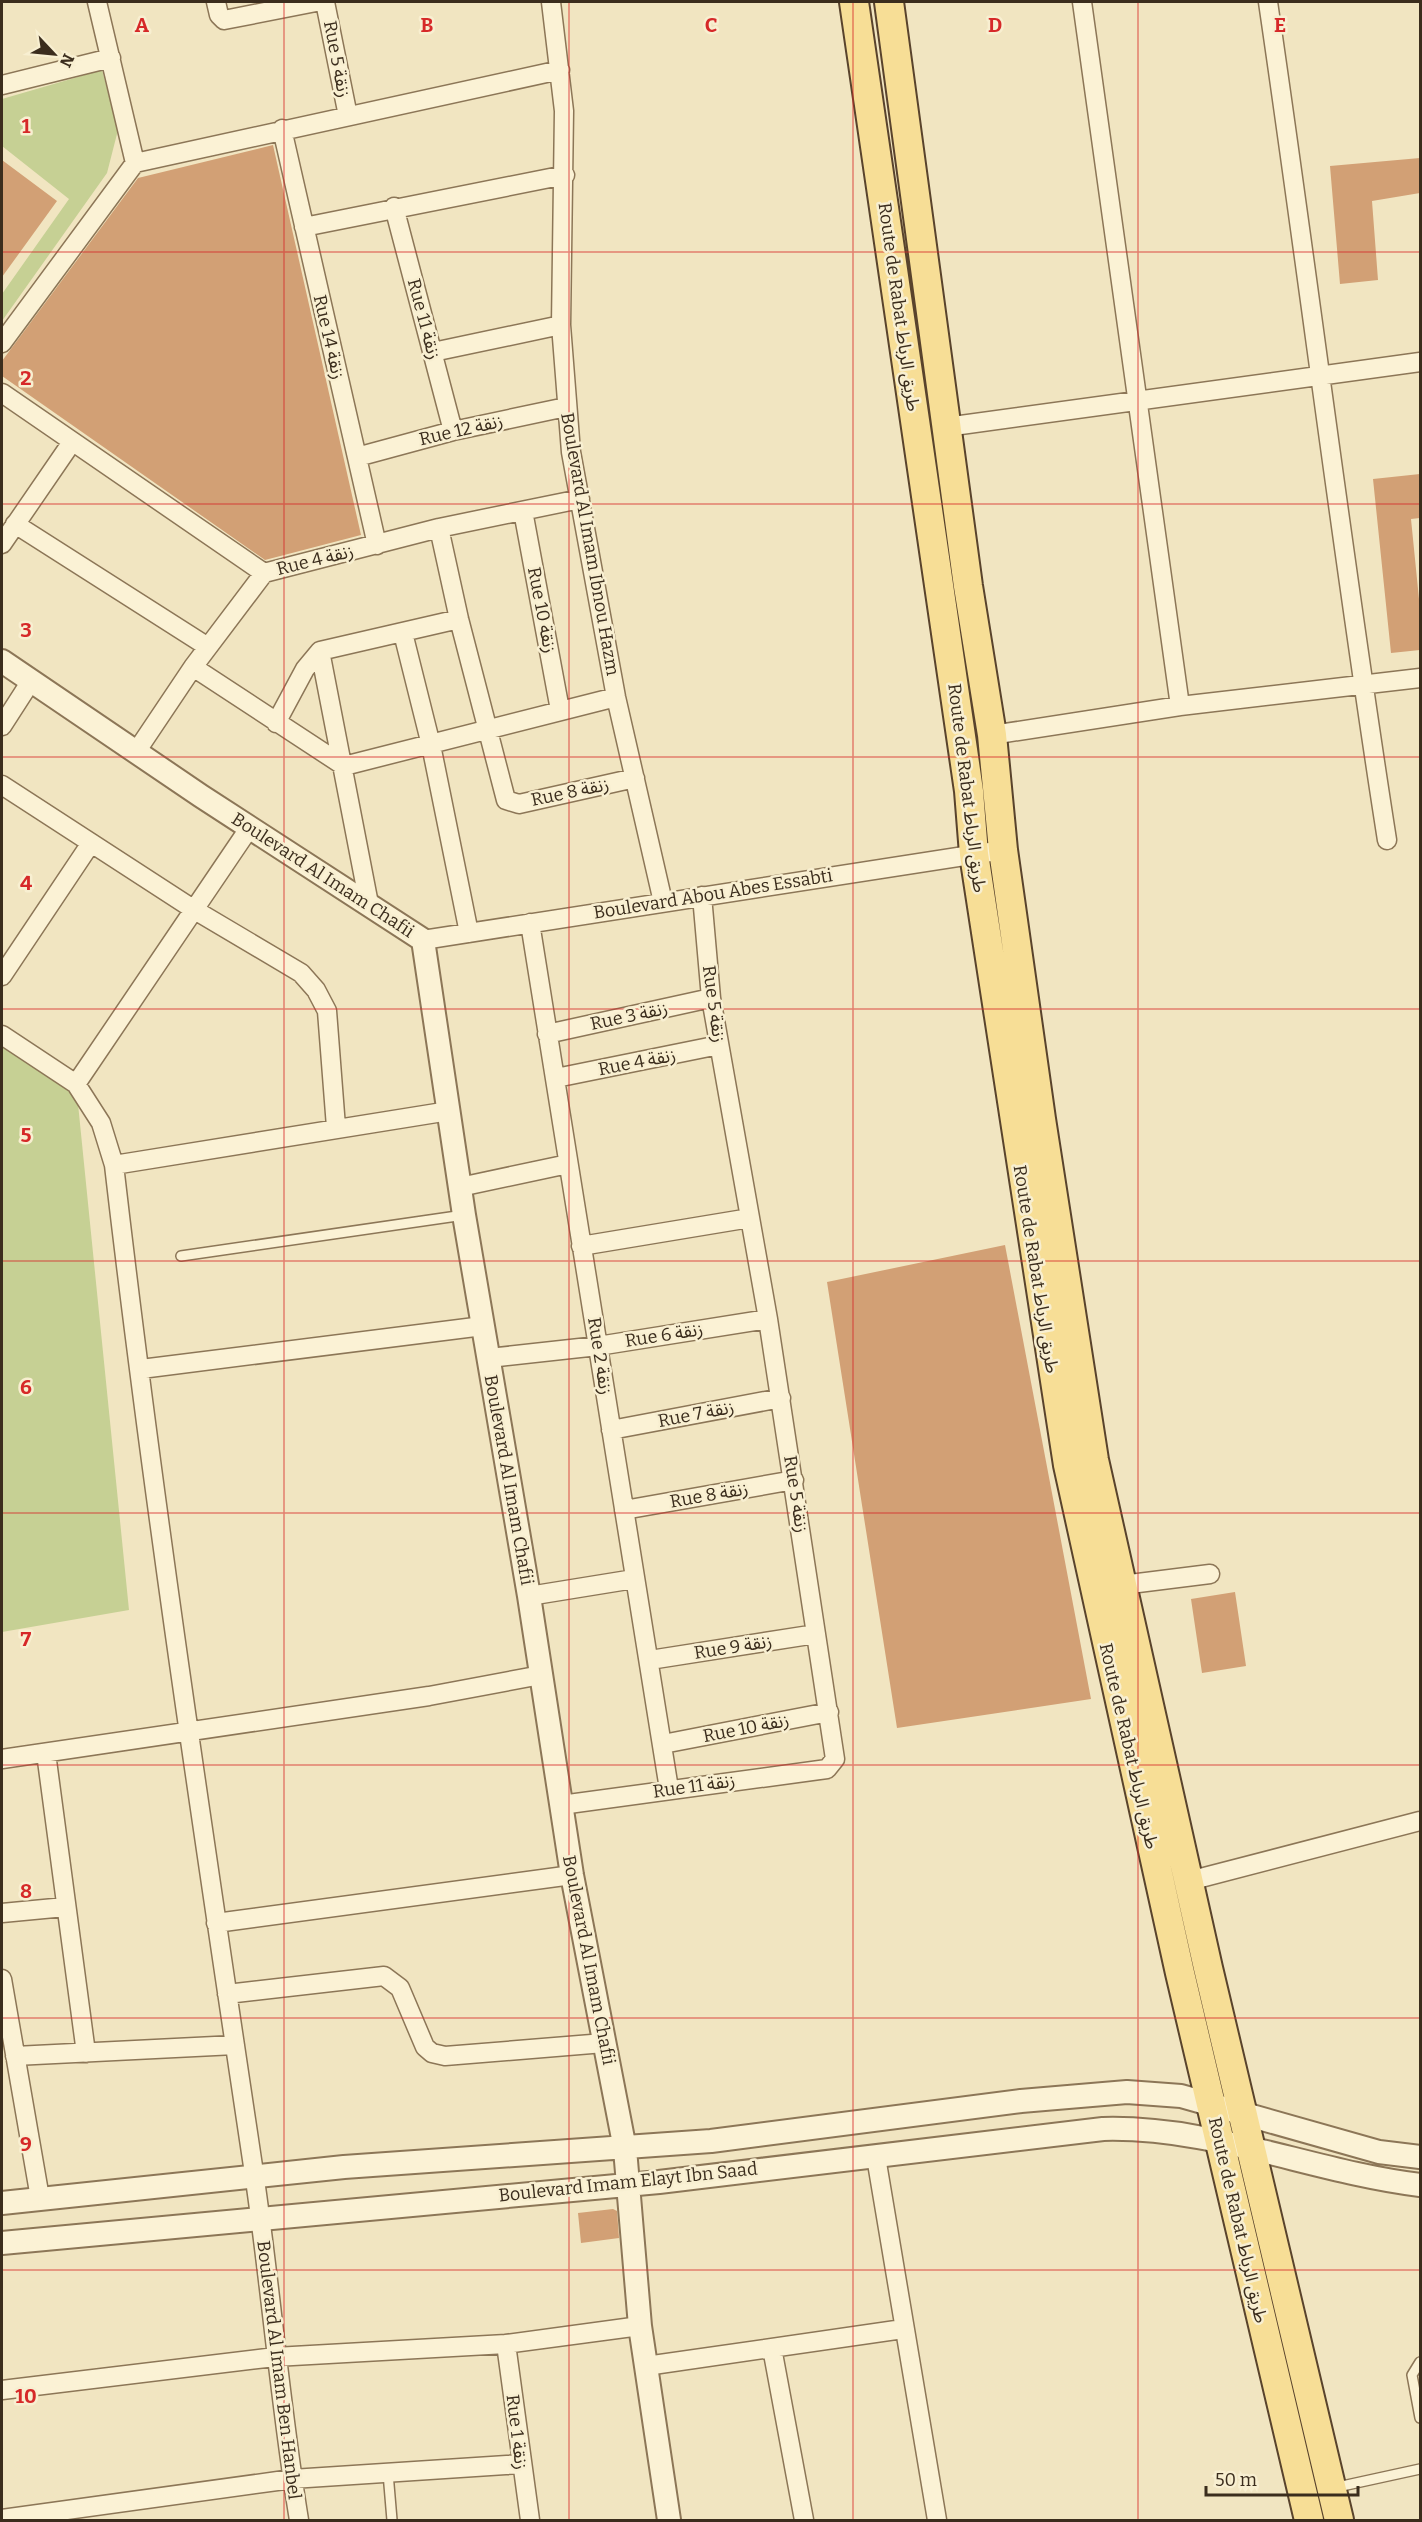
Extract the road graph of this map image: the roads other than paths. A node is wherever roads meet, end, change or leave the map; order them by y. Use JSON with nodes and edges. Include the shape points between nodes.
{"nodes":[{"id":1,"x":97,"y":2,"type":"edge"},
{"id":2,"x":216,"y":2,"type":"edge"},
{"id":3,"x":316,"y":2,"type":"edge"},
{"id":4,"x":325,"y":2,"type":"edge"},
{"id":5,"x":551,"y":2,"type":"edge"},
{"id":6,"x":854,"y":2,"type":"edge"},
{"id":7,"x":889,"y":2,"type":"edge"},
{"id":8,"x":1082,"y":2,"type":"edge"},
{"id":9,"x":1268,"y":2,"type":"edge"},
{"id":10,"x":111,"y":58,"type":"junction"},
{"id":11,"x":560,"y":70,"type":"junction"},
{"id":12,"x":2,"y":85,"type":"edge"},
{"id":13,"x":348,"y":116,"type":"junction"},
{"id":14,"x":282,"y":129,"type":"junction"},
{"id":15,"x":135,"y":163,"type":"junction"},
{"id":16,"x":565,"y":175,"type":"junction"},
{"id":17,"x":394,"y":207,"type":"junction"},
{"id":18,"x":304,"y":227,"type":"junction"},
{"id":19,"x":561,"y":325,"type":"junction"},
{"id":20,"x":2,"y":343,"type":"edge"},
{"id":21,"x":433,"y":352,"type":"junction"},
{"id":22,"x":1420,"y":362,"type":"edge"},
{"id":23,"x":1322,"y":376,"type":"junction"},
{"id":24,"x":2,"y":393,"type":"edge"},
{"id":25,"x":1136,"y":401,"type":"junction"},
{"id":26,"x":566,"y":407,"type":"junction"},
{"id":27,"x":946,"y":427,"type":"junction"},
{"id":28,"x":453,"y":431,"type":"junction"},
{"id":29,"x":72,"y":442,"type":"junction"},
{"id":30,"x":357,"y":457,"type":"junction"},
{"id":31,"x":580,"y":499,"type":"junction"},
{"id":32,"x":523,"y":511,"type":"junction"},
{"id":33,"x":15,"y":524,"type":"junction"},
{"id":34,"x":439,"y":528,"type":"junction"},
{"id":35,"x":2,"y":544,"type":"edge"},
{"id":36,"x":377,"y":544,"type":"junction"},
{"id":37,"x":264,"y":573,"type":"junction"},
{"id":38,"x":459,"y":618,"type":"junction"},
{"id":39,"x":403,"y":633,"type":"junction"},
{"id":40,"x":208,"y":647,"type":"junction"},
{"id":41,"x":320,"y":651,"type":"junction"},
{"id":42,"x":2,"y":661,"type":"edge"},
{"id":43,"x":193,"y":667,"type":"junction"},
{"id":44,"x":1420,"y":678,"type":"edge"},
{"id":45,"x":31,"y":681,"type":"junction"},
{"id":46,"x":1362,"y":684,"type":"junction"},
{"id":47,"x":616,"y":697,"type":"junction"},
{"id":48,"x":1180,"y":706,"type":"junction"},
{"id":49,"x":560,"y":710,"type":"junction"},
{"id":50,"x":276,"y":723,"type":"junction"},
{"id":51,"x":2,"y":726,"type":"edge"},
{"id":52,"x":488,"y":728,"type":"junction"},
{"id":53,"x":992,"y":735,"type":"junction"},
{"id":54,"x":431,"y":745,"type":"junction"},
{"id":55,"x":136,"y":752,"type":"junction"},
{"id":56,"x":344,"y":766,"type":"junction"},
{"id":57,"x":635,"y":778,"type":"junction"},
{"id":58,"x":2,"y":785,"type":"edge"},
{"id":59,"x":249,"y":827,"type":"junction"},
{"id":60,"x":1387,"y":840,"type":"dead end"},
{"id":61,"x":91,"y":843,"type":"junction"},
{"id":62,"x":1003,"y":850,"type":"junction"},
{"id":63,"x":974,"y":854,"type":"junction"},
{"id":64,"x":702,"y":896,"type":"junction"},
{"id":65,"x":663,"y":902,"type":"junction"},
{"id":66,"x":369,"y":904,"type":"junction"},
{"id":67,"x":194,"y":909,"type":"junction"},
{"id":68,"x":530,"y":922,"type":"junction"},
{"id":69,"x":469,"y":933,"type":"junction"},
{"id":70,"x":423,"y":940,"type":"junction"},
{"id":71,"x":2,"y":976,"type":"edge"},
{"id":72,"x":711,"y":998,"type":"junction"},
{"id":73,"x":547,"y":1034,"type":"junction"},
{"id":74,"x":2,"y":1035,"type":"edge"},
{"id":75,"x":719,"y":1045,"type":"junction"},
{"id":76,"x":556,"y":1078,"type":"junction"},
{"id":77,"x":76,"y":1084,"type":"junction"},
{"id":78,"x":449,"y":1111,"type":"junction"},
{"id":79,"x":336,"y":1127,"type":"junction"},
{"id":80,"x":568,"y":1164,"type":"junction"},
{"id":81,"x":114,"y":1165,"type":"junction"},
{"id":82,"x":460,"y":1187,"type":"junction"},
{"id":83,"x":464,"y":1215,"type":"junction"},
{"id":84,"x":750,"y":1218,"type":"junction"},
{"id":85,"x":581,"y":1246,"type":"junction"},
{"id":86,"x":181,"y":1256,"type":"dead end"},
{"id":87,"x":768,"y":1319,"type":"junction"},
{"id":88,"x":483,"y":1326,"type":"junction"},
{"id":89,"x":598,"y":1346,"type":"junction"},
{"id":90,"x":489,"y":1358,"type":"junction"},
{"id":91,"x":141,"y":1369,"type":"junction"},
{"id":92,"x":781,"y":1398,"type":"junction"},
{"id":93,"x":611,"y":1430,"type":"junction"},
{"id":94,"x":794,"y":1480,"type":"junction"},
{"id":95,"x":624,"y":1510,"type":"junction"},
{"id":96,"x":1210,"y":1574,"type":"dead end"},
{"id":97,"x":634,"y":1579,"type":"junction"},
{"id":98,"x":1122,"y":1585,"type":"junction"},
{"id":99,"x":529,"y":1596,"type":"junction"},
{"id":100,"x":816,"y":1634,"type":"junction"},
{"id":101,"x":650,"y":1660,"type":"junction"},
{"id":102,"x":541,"y":1675,"type":"junction"},
{"id":103,"x":829,"y":1712,"type":"junction"},
{"id":104,"x":189,"y":1732,"type":"junction"},
{"id":105,"x":663,"y":1744,"type":"junction"},
{"id":106,"x":46,"y":1754,"type":"junction"},
{"id":107,"x":2,"y":1759,"type":"edge"},
{"id":108,"x":827,"y":1769,"type":"joint"},
{"id":109,"x":669,"y":1789,"type":"junction"},
{"id":110,"x":561,"y":1805,"type":"junction"},
{"id":111,"x":1420,"y":1821,"type":"edge"},
{"id":112,"x":572,"y":1875,"type":"junction"},
{"id":113,"x":1189,"y":1881,"type":"junction"},
{"id":114,"x":65,"y":1907,"type":"junction"},
{"id":115,"x":2,"y":1913,"type":"edge"},
{"id":116,"x":216,"y":1923,"type":"junction"},
{"id":117,"x":2,"y":1979,"type":"edge"},
{"id":118,"x":227,"y":1994,"type":"junction"},
{"id":119,"x":604,"y":2043,"type":"junction"},
{"id":120,"x":235,"y":2045,"type":"junction"},
{"id":121,"x":86,"y":2054,"type":"junction"},
{"id":122,"x":15,"y":2056,"type":"junction"},
{"id":123,"x":1210,"y":2103,"type":"junction"},
{"id":124,"x":1244,"y":2112,"type":"junction"},
{"id":125,"x":1219,"y":2140,"type":"junction"},
{"id":126,"x":1252,"y":2148,"type":"junction"},
{"id":127,"x":625,"y":2149,"type":"junction"},
{"id":128,"x":876,"y":2157,"type":"junction"},
{"id":129,"x":1420,"y":2157,"type":"edge"},
{"id":130,"x":255,"y":2177,"type":"junction"},
{"id":131,"x":629,"y":2184,"type":"junction"},
{"id":132,"x":1420,"y":2185,"type":"edge"},
{"id":133,"x":40,"y":2198,"type":"junction"},
{"id":134,"x":2,"y":2203,"type":"edge"},
{"id":135,"x":261,"y":2220,"type":"junction"},
{"id":136,"x":2,"y":2242,"type":"edge"},
{"id":137,"x":640,"y":2326,"type":"junction"},
{"id":138,"x":903,"y":2329,"type":"junction"},
{"id":139,"x":506,"y":2344,"type":"junction"},
{"id":140,"x":772,"y":2348,"type":"junction"},
{"id":141,"x":275,"y":2357,"type":"junction"},
{"id":142,"x":1420,"y":2362,"type":"edge"},
{"id":143,"x":646,"y":2366,"type":"junction"},
{"id":144,"x":2,"y":2390,"type":"edge"},
{"id":145,"x":1420,"y":2418,"type":"edge"},
{"id":146,"x":521,"y":2464,"type":"junction"},
{"id":147,"x":1420,"y":2469,"type":"edge"},
{"id":148,"x":388,"y":2473,"type":"junction"},
{"id":149,"x":292,"y":2480,"type":"junction"},
{"id":150,"x":1331,"y":2488,"type":"junction"},
{"id":151,"x":2,"y":2519,"type":"edge"},
{"id":152,"x":299,"y":2520,"type":"edge"},
{"id":153,"x":392,"y":2520,"type":"edge"},
{"id":154,"x":530,"y":2520,"type":"edge"},
{"id":155,"x":669,"y":2520,"type":"edge"},
{"id":156,"x":804,"y":2520,"type":"edge"},
{"id":157,"x":936,"y":2520,"type":"edge"},
{"id":158,"x":1309,"y":2520,"type":"edge"},
{"id":159,"x":1339,"y":2520,"type":"edge"}],
"edges":[{"from":1,"to":10,"type":"street"},
{"from":2,"to":3,"type":"street","via":[[224,20]]},
{"from":4,"to":13,"type":"street","name":"Rue 5 زنقة"},
{"from":5,"to":11,"type":"street","name":"Boulevard Al Imam Ibnou Hazm"},
{"from":6,"to":63,"type":"main road","name":"Route de Rabat طريق الرباط","via":[[968,779]]},
{"from":7,"to":27,"type":"main road","name":"Route de Rabat طريق الرباط"},
{"from":8,"to":25,"type":"street"},
{"from":9,"to":23,"type":"street"},
{"from":10,"to":12,"type":"street"},
{"from":10,"to":15,"type":"street"},
{"from":11,"to":13,"type":"street"},
{"from":11,"to":16,"type":"street","name":"Boulevard Al Imam Ibnou Hazm"},
{"from":13,"to":14,"type":"street"},
{"from":14,"to":15,"type":"street"},
{"from":14,"to":18,"type":"street","name":"Rue 14 زنقة"},
{"from":15,"to":20,"type":"street"},
{"from":16,"to":17,"type":"street"},
{"from":16,"to":19,"type":"street","name":"Boulevard Al Imam Ibnou Hazm"},
{"from":17,"to":18,"type":"street"},
{"from":17,"to":21,"type":"street","name":"Rue 11 زنقة"},
{"from":18,"to":30,"type":"street","name":"Rue 14 زنقة"},
{"from":19,"to":21,"type":"street"},
{"from":19,"to":26,"type":"street","name":"Boulevard Al Imam Ibnou Hazm"},
{"from":21,"to":28,"type":"street","name":"Rue 11 زنقة"},
{"from":22,"to":23,"type":"street"},
{"from":23,"to":25,"type":"street"},
{"from":23,"to":46,"type":"street"},
{"from":24,"to":29,"type":"street"},
{"from":25,"to":27,"type":"street"},
{"from":25,"to":48,"type":"street"},
{"from":26,"to":28,"type":"street","name":"Rue 12 زنقة"},
{"from":26,"to":31,"type":"street","name":"Boulevard Al Imam Ibnou Hazm"},
{"from":27,"to":53,"type":"main road","name":"Route de Rabat طريق الرباط"},
{"from":28,"to":30,"type":"street","name":"Rue 12 زنقة"},
{"from":29,"to":33,"type":"street"},
{"from":29,"to":37,"type":"street"},
{"from":30,"to":36,"type":"street","name":"Rue 14 زنقة"},
{"from":31,"to":32,"type":"street","name":"Rue 4 زنقة"},
{"from":31,"to":47,"type":"street","name":"Boulevard Al Imam Ibnou Hazm"},
{"from":32,"to":34,"type":"street","name":"Rue 4 زنقة"},
{"from":32,"to":49,"type":"street","name":"Rue 10 زنقة"},
{"from":33,"to":35,"type":"street"},
{"from":33,"to":40,"type":"street"},
{"from":34,"to":36,"type":"street","name":"Rue 4 زنقة"},
{"from":34,"to":38,"type":"street"},
{"from":36,"to":37,"type":"street","name":"Rue 4 زنقة"},
{"from":37,"to":40,"type":"street","name":"Rue 4 زنقة"},
{"from":38,"to":39,"type":"street"},
{"from":38,"to":52,"type":"street"},
{"from":39,"to":41,"type":"street"},
{"from":39,"to":54,"type":"street"},
{"from":40,"to":43,"type":"street","name":"Rue 4 زنقة"},
{"from":41,"to":50,"type":"street","via":[[305,669]]},
{"from":41,"to":56,"type":"street"},
{"from":42,"to":45,"type":"street","name":"Boulevard Al Imam Chafii"},
{"from":43,"to":50,"type":"street"},
{"from":43,"to":55,"type":"street","name":"Rue 4 زنقة"},
{"from":44,"to":46,"type":"street"},
{"from":45,"to":51,"type":"street"},
{"from":45,"to":55,"type":"street","name":"Boulevard Al Imam Chafii"},
{"from":46,"to":48,"type":"street"},
{"from":46,"to":60,"type":"street"},
{"from":47,"to":49,"type":"street"},
{"from":47,"to":57,"type":"street","name":"Boulevard Al Imam Ibnou Hazm"},
{"from":48,"to":53,"type":"street"},
{"from":49,"to":52,"type":"street"},
{"from":50,"to":56,"type":"street"},
{"from":52,"to":54,"type":"street"},
{"from":52,"to":57,"type":"street","name":"Rue 8 زنقة","via":[[506,800],[519,804]]},
{"from":53,"to":62,"type":"main road","name":"Route de Rabat طريق الرباط"},
{"from":54,"to":56,"type":"street"},
{"from":54,"to":69,"type":"street"},
{"from":55,"to":59,"type":"street","name":"Boulevard Al Imam Chafii"},
{"from":56,"to":66,"type":"street"},
{"from":57,"to":65,"type":"street","name":"Boulevard Al Imam Ibnou Hazm"},
{"from":58,"to":61,"type":"street"},
{"from":59,"to":66,"type":"street","name":"Boulevard Al Imam Chafii"},
{"from":59,"to":67,"type":"street"},
{"from":61,"to":67,"type":"street"},
{"from":61,"to":71,"type":"street"},
{"from":62,"to":63,"type":"street","name":"Boulevard Abou Abes Essabti"},
{"from":62,"to":98,"type":"main road","name":"Route de Rabat طريق الرباط","via":[[1094,1460]]},
{"from":63,"to":64,"type":"street","name":"Boulevard Abou Abes Essabti"},
{"from":63,"to":123,"type":"main road","name":"Route de Rabat طريق الرباط","via":[[1068,1465]]},
{"from":64,"to":65,"type":"street","name":"Boulevard Abou Abes Essabti"},
{"from":64,"to":72,"type":"street","name":"Rue 5 زنقة"},
{"from":65,"to":68,"type":"street","name":"Boulevard Abou Abes Essabti"},
{"from":66,"to":70,"type":"street","name":"Boulevard Al Imam Chafii"},
{"from":67,"to":77,"type":"street"},
{"from":67,"to":79,"type":"street","via":[[301,973],[316,990],[327,1011]]},
{"from":68,"to":69,"type":"street","name":"Boulevard Abou Abes Essabti"},
{"from":68,"to":73,"type":"street","name":"Rue 2 زنقة"},
{"from":69,"to":70,"type":"street","name":"Boulevard Abou Abes Essabti"},
{"from":70,"to":78,"type":"street","name":"Boulevard Al Imam Chafii"},
{"from":72,"to":73,"type":"street","name":"Rue 3 زنقة"},
{"from":72,"to":75,"type":"street","name":"Rue 5 زنقة"},
{"from":73,"to":76,"type":"street","name":"Rue 2 زنقة"},
{"from":74,"to":77,"type":"street"},
{"from":75,"to":76,"type":"street","name":"Rue 4 زنقة"},
{"from":75,"to":84,"type":"street","name":"Rue 5 زنقة"},
{"from":76,"to":80,"type":"street","name":"Rue 2 زنقة"},
{"from":77,"to":81,"type":"street","name":"Boulevard Al Imam Ben Hanbel","via":[[101,1123]]},
{"from":78,"to":79,"type":"street"},
{"from":78,"to":82,"type":"street","name":"Boulevard Al Imam Chafii"},
{"from":79,"to":81,"type":"street"},
{"from":80,"to":82,"type":"street"},
{"from":80,"to":85,"type":"street","name":"Rue 2 زنقة"},
{"from":81,"to":91,"type":"street","name":"Boulevard Al Imam Ben Hanbel"},
{"from":82,"to":83,"type":"street","name":"Boulevard Al Imam Chafii"},
{"from":83,"to":86,"type":"lane"},
{"from":83,"to":88,"type":"street","name":"Boulevard Al Imam Chafii"},
{"from":84,"to":85,"type":"street"},
{"from":84,"to":87,"type":"street","name":"Rue 5 زنقة"},
{"from":85,"to":89,"type":"street","name":"Rue 2 زنقة"},
{"from":87,"to":89,"type":"street","name":"Rue 6 زنقة"},
{"from":87,"to":92,"type":"street","name":"Rue 5 زنقة"},
{"from":88,"to":90,"type":"street","name":"Boulevard Al Imam Chafii"},
{"from":88,"to":91,"type":"street"},
{"from":89,"to":90,"type":"street","name":"Rue 6 زنقة"},
{"from":89,"to":93,"type":"street","name":"Rue 2 زنقة"},
{"from":90,"to":99,"type":"street","name":"Boulevard Al Imam Chafii"},
{"from":91,"to":104,"type":"street","name":"Boulevard Al Imam Ben Hanbel"},
{"from":92,"to":93,"type":"street","name":"Rue 7 زنقة"},
{"from":92,"to":94,"type":"street","name":"Rue 5 زنقة"},
{"from":93,"to":95,"type":"street","name":"Rue 2 زنقة"},
{"from":94,"to":95,"type":"street","name":"Rue 8 زنقة"},
{"from":94,"to":100,"type":"street","name":"Rue 5 زنقة"},
{"from":95,"to":97,"type":"street","name":"Rue 2 زنقة"},
{"from":96,"to":98,"type":"street"},
{"from":97,"to":99,"type":"street"},
{"from":97,"to":101,"type":"street","name":"Rue 2 زنقة"},
{"from":98,"to":113,"type":"main road","name":"Route de Rabat طريق الرباط"},
{"from":99,"to":102,"type":"street","name":"Boulevard Al Imam Chafii"},
{"from":100,"to":101,"type":"street","name":"Rue 9 زنقة"},
{"from":100,"to":103,"type":"street","name":"Rue 5 زنقة"},
{"from":101,"to":105,"type":"street","name":"Rue 2 زنقة"},
{"from":102,"to":104,"type":"street"},
{"from":102,"to":110,"type":"street","name":"Boulevard Al Imam Chafii"},
{"from":103,"to":105,"type":"street","name":"Rue 10 زنقة"},
{"from":103,"to":108,"type":"street","name":"Rue 5 زنقة","via":[[835,1759]]},
{"from":104,"to":106,"type":"street"},
{"from":104,"to":116,"type":"street","name":"Boulevard Al Imam Ben Hanbel"},
{"from":105,"to":109,"type":"street","name":"Rue 2 زنقة"},
{"from":106,"to":107,"type":"street"},
{"from":106,"to":114,"type":"street"},
{"from":108,"to":109,"type":"street","name":"Rue 11 زنقة"},
{"from":109,"to":110,"type":"street","name":"Rue 11 زنقة"},
{"from":110,"to":112,"type":"street","name":"Boulevard Al Imam Chafii"},
{"from":111,"to":113,"type":"street"},
{"from":112,"to":116,"type":"street"},
{"from":112,"to":119,"type":"street","name":"Boulevard Al Imam Chafii"},
{"from":113,"to":124,"type":"main road","name":"Route de Rabat طريق الرباط"},
{"from":114,"to":115,"type":"street"},
{"from":114,"to":121,"type":"street"},
{"from":116,"to":118,"type":"street","name":"Boulevard Al Imam Ben Hanbel"},
{"from":117,"to":122,"type":"street"},
{"from":118,"to":119,"type":"street","via":[[384,1976],[400,1988],[425,2047],[432,2053],[445,2056]]},
{"from":118,"to":120,"type":"street","name":"Boulevard Al Imam Ben Hanbel"},
{"from":119,"to":127,"type":"street","name":"Boulevard Al Imam Chafii"},
{"from":120,"to":121,"type":"street"},
{"from":120,"to":130,"type":"street","name":"Boulevard Al Imam Ben Hanbel"},
{"from":121,"to":122,"type":"street"},
{"from":122,"to":133,"type":"street"},
{"from":123,"to":124,"type":"street","name":"Boulevard Imam Elayt Ibn Saad"},
{"from":123,"to":125,"type":"main road","name":"Route de Rabat طريق الرباط"},
{"from":123,"to":127,"type":"street","name":"Boulevard Imam Elayt Ibn Saad","via":[[1181,2096],[1099,2093]]},
{"from":124,"to":126,"type":"main road","name":"Route de Rabat طريق الرباط"},
{"from":124,"to":129,"type":"street","name":"Boulevard Imam Elayt Ibn Saad","via":[[1379,2152]]},
{"from":125,"to":126,"type":"street","name":"Boulevard Imam Elayt Ibn Saad"},
{"from":125,"to":128,"type":"street","name":"Boulevard Imam Elayt Ibn Saad","via":[[1135,2128],[1103,2129]]},
{"from":125,"to":158,"type":"main road","name":"Route de Rabat طريق الرباط"},
{"from":126,"to":132,"type":"street","name":"Boulevard Imam Elayt Ibn Saad","via":[[1385,2181]]},
{"from":126,"to":150,"type":"main road","name":"Route de Rabat طريق الرباط"},
{"from":127,"to":130,"type":"street","name":"Boulevard Imam Elayt Ibn Saad","via":[[488,2156]]},
{"from":127,"to":131,"type":"street","name":"Boulevard Al Imam Chafii"},
{"from":128,"to":131,"type":"street","name":"Boulevard Imam Elayt Ibn Saad"},
{"from":128,"to":138,"type":"street"},
{"from":130,"to":133,"type":"street","name":"Boulevard Imam Elayt Ibn Saad"},
{"from":130,"to":135,"type":"street","name":"Boulevard Al Imam Ben Hanbel"},
{"from":131,"to":135,"type":"street","name":"Boulevard Imam Elayt Ibn Saad"},
{"from":131,"to":137,"type":"street","name":"Boulevard Al Imam Chafii"},
{"from":133,"to":134,"type":"street","name":"Boulevard Imam Elayt Ibn Saad"},
{"from":135,"to":136,"type":"street","name":"Boulevard Imam Elayt Ibn Saad"},
{"from":135,"to":141,"type":"street","name":"Boulevard Al Imam Ben Hanbel"},
{"from":137,"to":139,"type":"street"},
{"from":137,"to":143,"type":"street","name":"Boulevard Al Imam Chafii"},
{"from":138,"to":140,"type":"street"},
{"from":138,"to":157,"type":"street"},
{"from":139,"to":141,"type":"street"},
{"from":139,"to":146,"type":"street","name":"Rue 1 زنقة"},
{"from":140,"to":143,"type":"street"},
{"from":140,"to":156,"type":"street"},
{"from":141,"to":144,"type":"street"},
{"from":141,"to":149,"type":"street","name":"Boulevard Al Imam Ben Hanbel"},
{"from":142,"to":145,"type":"lane","via":[[1412,2375]]},
{"from":143,"to":155,"type":"street","name":"Boulevard Al Imam Chafii"},
{"from":146,"to":148,"type":"street"},
{"from":146,"to":154,"type":"street","name":"Rue 1 زنقة"},
{"from":147,"to":150,"type":"lane"},
{"from":148,"to":149,"type":"street"},
{"from":148,"to":153,"type":"lane"},
{"from":149,"to":151,"type":"street"},
{"from":149,"to":152,"type":"street","name":"Boulevard Al Imam Ben Hanbel"},
{"from":150,"to":159,"type":"main road","name":"Route de Rabat طريق الرباط"}]}
